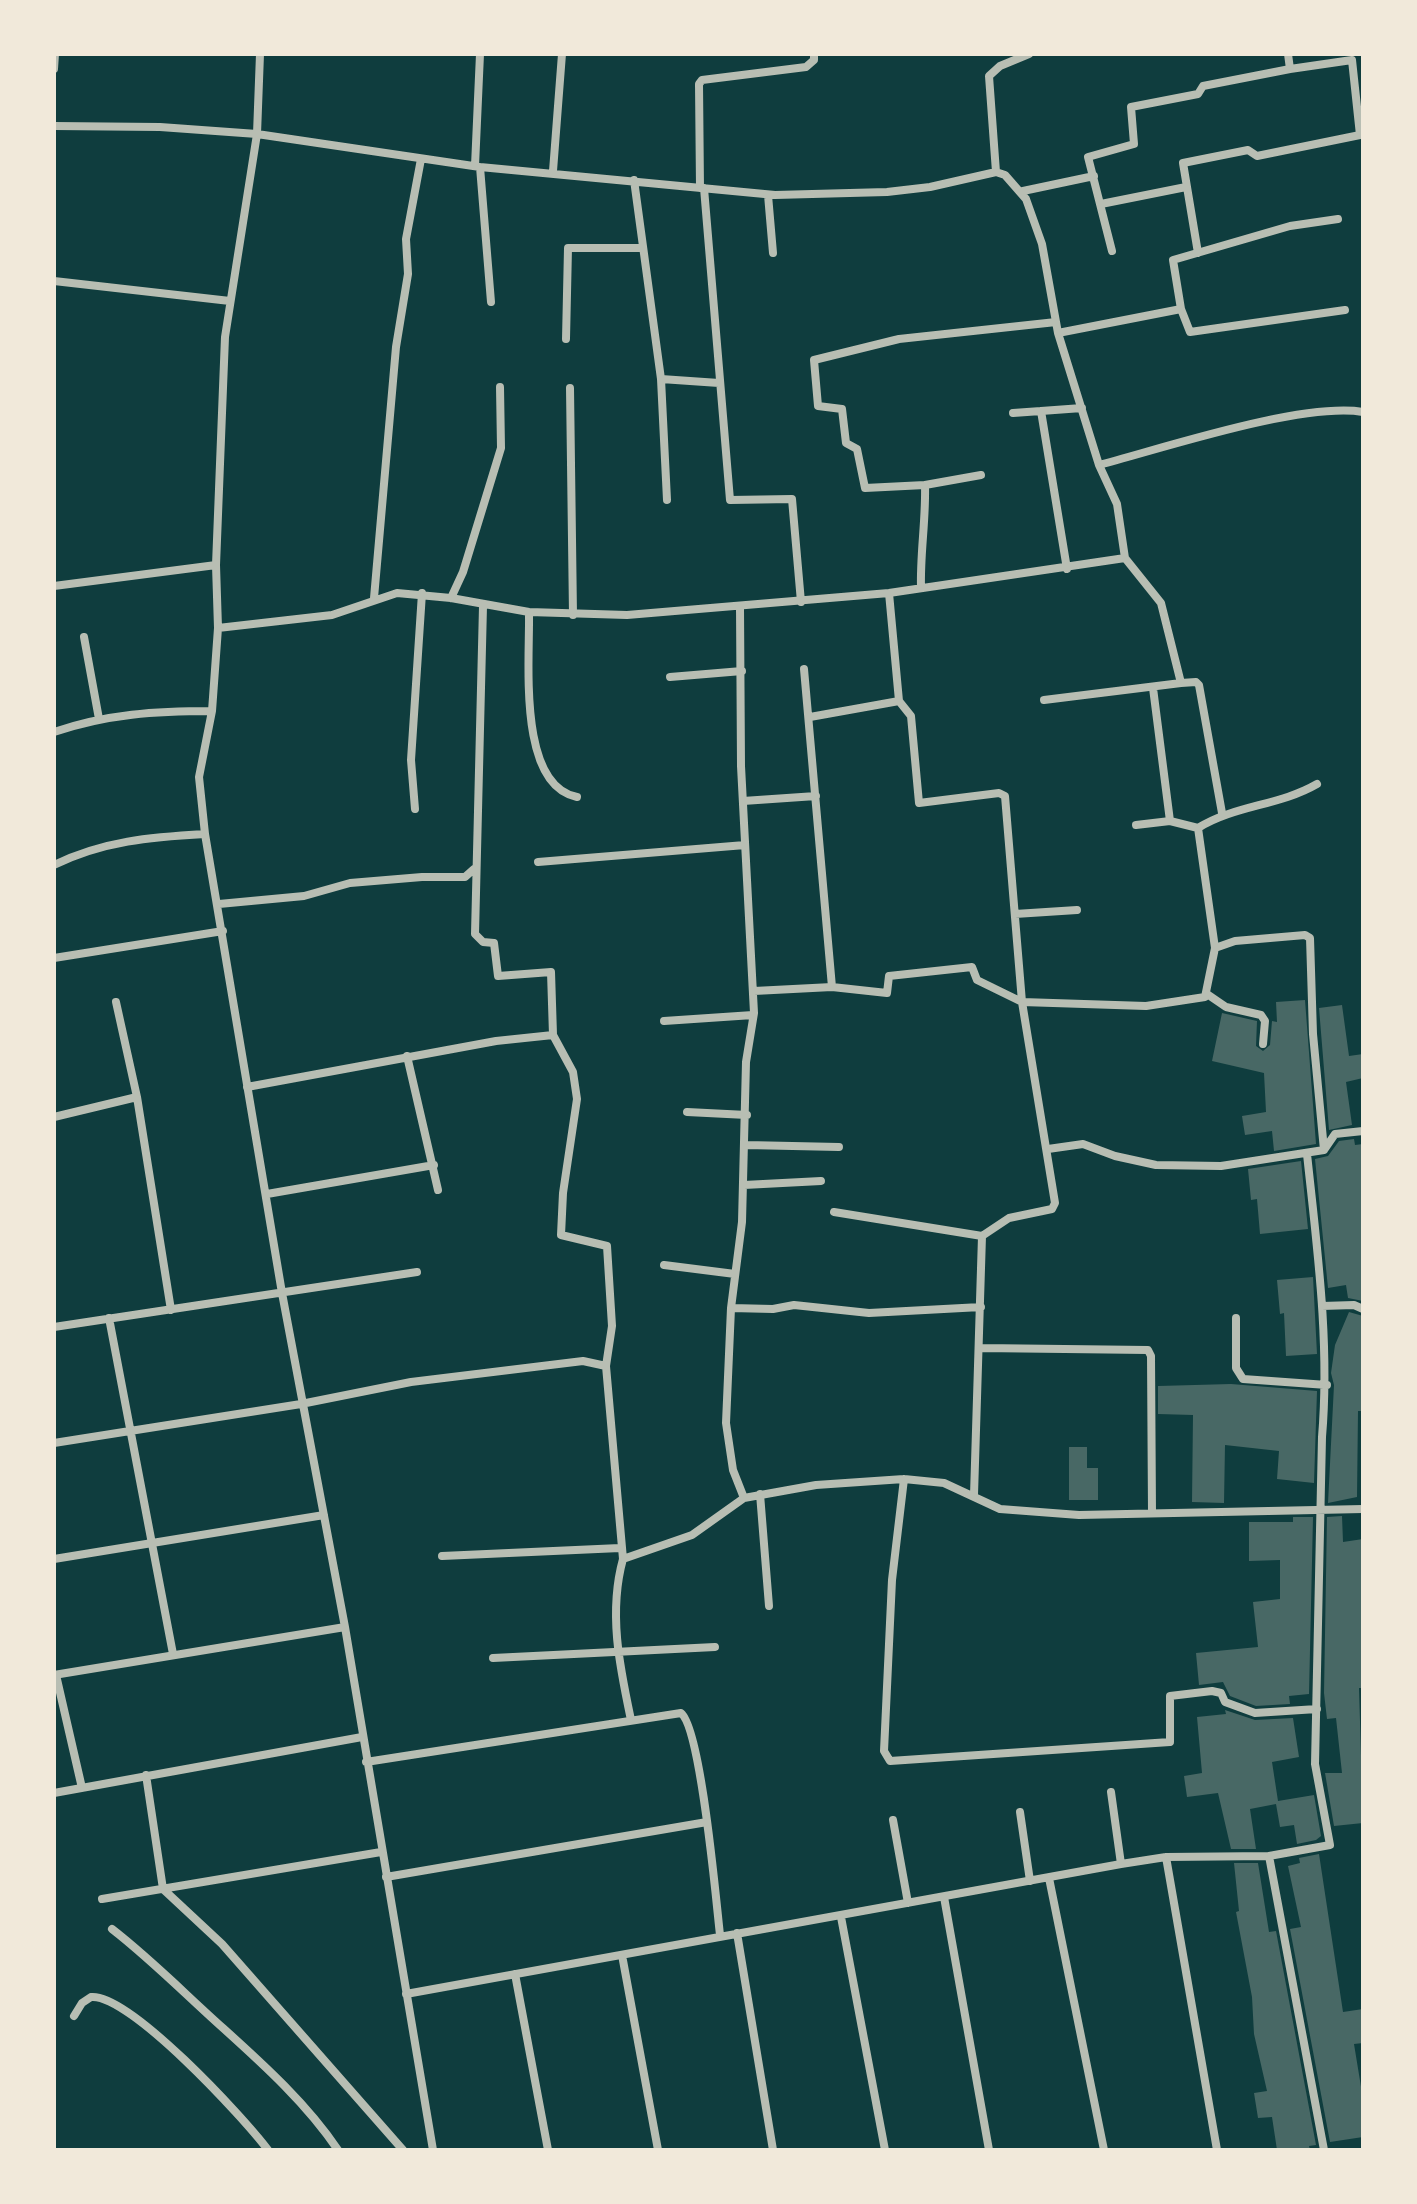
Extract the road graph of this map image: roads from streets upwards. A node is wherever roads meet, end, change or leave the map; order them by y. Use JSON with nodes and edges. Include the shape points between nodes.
{"nodes":[{"id":1,"x":55,"y":54,"type":"edge"},
{"id":2,"x":260,"y":54,"type":"edge"},
{"id":3,"x":480,"y":54,"type":"edge"},
{"id":4,"x":562,"y":54,"type":"edge"},
{"id":5,"x":814,"y":54,"type":"edge"},
{"id":6,"x":1029,"y":54,"type":"edge"},
{"id":7,"x":1288,"y":54,"type":"edge"},
{"id":8,"x":54,"y":62,"type":"edge"},
{"id":9,"x":54,"y":69,"type":"edge"},
{"id":10,"x":1290,"y":69,"type":"junction"},
{"id":11,"x":1359,"y":97,"type":"edge"},
{"id":12,"x":54,"y":126,"type":"edge"},
{"id":13,"x":257,"y":134,"type":"junction"},
{"id":14,"x":421,"y":159,"type":"junction"},
{"id":15,"x":478,"y":166,"type":"junction"},
{"id":16,"x":553,"y":171,"type":"junction"},
{"id":17,"x":996,"y":172,"type":"junction"},
{"id":18,"x":1094,"y":176,"type":"junction"},
{"id":19,"x":634,"y":180,"type":"junction"},
{"id":20,"x":1186,"y":187,"type":"junction"},
{"id":21,"x":702,"y":188,"type":"junction"},
{"id":22,"x":1023,"y":191,"type":"junction"},
{"id":23,"x":768,"y":195,"type":"junction"},
{"id":24,"x":1101,"y":204,"type":"junction"},
{"id":25,"x":1338,"y":219,"type":"dead end"},
{"id":26,"x":642,"y":248,"type":"junction"},
{"id":27,"x":1112,"y":251,"type":"dead end"},
{"id":28,"x":773,"y":253,"type":"dead end"},
{"id":29,"x":1198,"y":253,"type":"junction"},
{"id":30,"x":54,"y":281,"type":"edge"},
{"id":31,"x":230,"y":301,"type":"junction"},
{"id":32,"x":491,"y":302,"type":"dead end"},
{"id":33,"x":1181,"y":309,"type":"junction"},
{"id":34,"x":1345,"y":310,"type":"dead end"},
{"id":35,"x":1056,"y":322,"type":"junction"},
{"id":36,"x":1058,"y":333,"type":"junction"},
{"id":37,"x":566,"y":339,"type":"dead end"},
{"id":38,"x":661,"y":379,"type":"junction"},
{"id":39,"x":719,"y":383,"type":"junction"},
{"id":40,"x":500,"y":387,"type":"dead end"},
{"id":41,"x":570,"y":388,"type":"dead end"},
{"id":42,"x":1082,"y":408,"type":"junction"},
{"id":43,"x":1041,"y":411,"type":"junction"},
{"id":44,"x":1363,"y":412,"type":"edge"},
{"id":45,"x":1013,"y":413,"type":"dead end"},
{"id":46,"x":1099,"y":465,"type":"junction"},
{"id":47,"x":981,"y":475,"type":"dead end"},
{"id":48,"x":925,"y":485,"type":"junction"},
{"id":49,"x":667,"y":500,"type":"dead end"},
{"id":50,"x":1125,"y":558,"type":"junction"},
{"id":51,"x":216,"y":565,"type":"junction"},
{"id":52,"x":1067,"y":569,"type":"junction"},
{"id":53,"x":54,"y":586,"type":"edge"},
{"id":54,"x":921,"y":588,"type":"junction"},
{"id":55,"x":422,"y":593,"type":"junction"},
{"id":56,"x":889,"y":593,"type":"junction"},
{"id":57,"x":374,"y":598,"type":"junction"},
{"id":58,"x":451,"y":598,"type":"junction"},
{"id":59,"x":801,"y":602,"type":"junction"},
{"id":60,"x":483,"y":606,"type":"junction"},
{"id":61,"x":740,"y":607,"type":"junction"},
{"id":62,"x":529,"y":612,"type":"junction"},
{"id":63,"x":573,"y":615,"type":"junction"},
{"id":64,"x":218,"y":628,"type":"junction"},
{"id":65,"x":84,"y":637,"type":"dead end"},
{"id":66,"x":804,"y":669,"type":"dead end"},
{"id":67,"x":742,"y":671,"type":"junction"},
{"id":68,"x":670,"y":677,"type":"dead end"},
{"id":69,"x":1181,"y":683,"type":"junction"},
{"id":70,"x":1153,"y":688,"type":"junction"},
{"id":71,"x":1044,"y":700,"type":"dead end"},
{"id":72,"x":899,"y":701,"type":"junction"},
{"id":73,"x":212,"y":711,"type":"junction"},
{"id":74,"x":810,"y":717,"type":"junction"},
{"id":75,"x":99,"y":719,"type":"junction"},
{"id":76,"x":54,"y":732,"type":"edge"},
{"id":77,"x":1317,"y":784,"type":"dead end"},
{"id":78,"x":816,"y":796,"type":"junction"},
{"id":79,"x":577,"y":797,"type":"dead end"},
{"id":80,"x":743,"y":801,"type":"junction"},
{"id":81,"x":415,"y":809,"type":"dead end"},
{"id":82,"x":1222,"y":813,"type":"junction"},
{"id":83,"x":1170,"y":821,"type":"junction"},
{"id":84,"x":1136,"y":825,"type":"dead end"},
{"id":85,"x":1198,"y":828,"type":"junction"},
{"id":86,"x":205,"y":834,"type":"junction"},
{"id":87,"x":745,"y":845,"type":"junction"},
{"id":88,"x":538,"y":862,"type":"dead end"},
{"id":89,"x":54,"y":865,"type":"edge"},
{"id":90,"x":475,"y":869,"type":"junction"},
{"id":91,"x":219,"y":904,"type":"junction"},
{"id":92,"x":1077,"y":910,"type":"dead end"},
{"id":93,"x":1015,"y":914,"type":"junction"},
{"id":94,"x":223,"y":931,"type":"junction"},
{"id":95,"x":1215,"y":948,"type":"junction"},
{"id":96,"x":54,"y":958,"type":"edge"},
{"id":97,"x":832,"y":987,"type":"junction"},
{"id":98,"x":754,"y":991,"type":"junction"},
{"id":99,"x":1207,"y":994,"type":"junction"},
{"id":100,"x":116,"y":1002,"type":"dead end"},
{"id":101,"x":1022,"y":1002,"type":"junction"},
{"id":102,"x":753,"y":1015,"type":"junction"},
{"id":103,"x":664,"y":1021,"type":"dead end"},
{"id":104,"x":553,"y":1035,"type":"junction"},
{"id":105,"x":1263,"y":1044,"type":"dead end"},
{"id":106,"x":407,"y":1056,"type":"junction"},
{"id":107,"x":247,"y":1087,"type":"junction"},
{"id":108,"x":137,"y":1097,"type":"junction"},
{"id":109,"x":687,"y":1112,"type":"dead end"},
{"id":110,"x":747,"y":1115,"type":"junction"},
{"id":111,"x":54,"y":1117,"type":"edge"},
{"id":112,"x":1363,"y":1131,"type":"edge"},
{"id":113,"x":746,"y":1145,"type":"junction"},
{"id":114,"x":839,"y":1147,"type":"dead end"},
{"id":115,"x":1048,"y":1149,"type":"junction"},
{"id":116,"x":1324,"y":1150,"type":"junction"},
{"id":117,"x":1307,"y":1154,"type":"junction"},
{"id":118,"x":434,"y":1165,"type":"junction"},
{"id":119,"x":821,"y":1181,"type":"dead end"},
{"id":120,"x":744,"y":1185,"type":"junction"},
{"id":121,"x":438,"y":1190,"type":"dead end"},
{"id":122,"x":267,"y":1194,"type":"junction"},
{"id":123,"x":834,"y":1212,"type":"dead end"},
{"id":124,"x":982,"y":1236,"type":"junction"},
{"id":125,"x":664,"y":1265,"type":"dead end"},
{"id":126,"x":417,"y":1272,"type":"dead end"},
{"id":127,"x":735,"y":1274,"type":"junction"},
{"id":128,"x":282,"y":1293,"type":"junction"},
{"id":129,"x":1322,"y":1306,"type":"junction"},
{"id":130,"x":981,"y":1307,"type":"junction"},
{"id":131,"x":731,"y":1308,"type":"junction"},
{"id":132,"x":1363,"y":1309,"type":"edge"},
{"id":133,"x":171,"y":1310,"type":"junction"},
{"id":134,"x":109,"y":1318,"type":"junction"},
{"id":135,"x":1236,"y":1318,"type":"dead end"},
{"id":136,"x":54,"y":1327,"type":"edge"},
{"id":137,"x":981,"y":1348,"type":"junction"},
{"id":138,"x":606,"y":1366,"type":"junction"},
{"id":139,"x":1327,"y":1385,"type":"junction"},
{"id":140,"x":301,"y":1404,"type":"junction"},
{"id":141,"x":130,"y":1430,"type":"junction"},
{"id":142,"x":54,"y":1443,"type":"edge"},
{"id":143,"x":904,"y":1479,"type":"junction"},
{"id":144,"x":760,"y":1494,"type":"junction"},
{"id":145,"x":974,"y":1495,"type":"junction"},
{"id":146,"x":744,"y":1498,"type":"junction"},
{"id":147,"x":1363,"y":1509,"type":"edge"},
{"id":148,"x":1322,"y":1510,"type":"junction"},
{"id":149,"x":1152,"y":1513,"type":"junction"},
{"id":150,"x":324,"y":1515,"type":"junction"},
{"id":151,"x":150,"y":1542,"type":"junction"},
{"id":152,"x":620,"y":1548,"type":"junction"},
{"id":153,"x":442,"y":1556,"type":"dead end"},
{"id":154,"x":54,"y":1559,"type":"edge"},
{"id":155,"x":623,"y":1559,"type":"junction"},
{"id":156,"x":769,"y":1606,"type":"dead end"},
{"id":157,"x":345,"y":1627,"type":"junction"},
{"id":158,"x":715,"y":1647,"type":"dead end"},
{"id":159,"x":616,"y":1651,"type":"junction"},
{"id":160,"x":173,"y":1654,"type":"junction"},
{"id":161,"x":493,"y":1658,"type":"dead end"},
{"id":162,"x":55,"y":1675,"type":"edge"},
{"id":163,"x":1317,"y":1709,"type":"junction"},
{"id":164,"x":631,"y":1720,"type":"junction"},
{"id":165,"x":362,"y":1737,"type":"junction"},
{"id":166,"x":366,"y":1762,"type":"junction"},
{"id":167,"x":146,"y":1775,"type":"junction"},
{"id":168,"x":82,"y":1788,"type":"junction"},
{"id":169,"x":1111,"y":1792,"type":"dead end"},
{"id":170,"x":54,"y":1793,"type":"edge"},
{"id":171,"x":1020,"y":1812,"type":"dead end"},
{"id":172,"x":893,"y":1820,"type":"dead end"},
{"id":173,"x":707,"y":1822,"type":"junction"},
{"id":174,"x":381,"y":1852,"type":"junction"},
{"id":175,"x":1269,"y":1856,"type":"junction"},
{"id":176,"x":1166,"y":1857,"type":"junction"},
{"id":177,"x":1121,"y":1864,"type":"junction"},
{"id":178,"x":386,"y":1877,"type":"junction"},
{"id":179,"x":1049,"y":1878,"type":"junction"},
{"id":180,"x":1030,"y":1881,"type":"junction"},
{"id":181,"x":163,"y":1889,"type":"junction"},
{"id":182,"x":944,"y":1897,"type":"junction"},
{"id":183,"x":102,"y":1899,"type":"dead end"},
{"id":184,"x":908,"y":1903,"type":"junction"},
{"id":185,"x":841,"y":1917,"type":"junction"},
{"id":186,"x":112,"y":1929,"type":"dead end"},
{"id":187,"x":737,"y":1933,"type":"junction"},
{"id":188,"x":720,"y":1935,"type":"junction"},
{"id":189,"x":622,"y":1955,"type":"junction"},
{"id":190,"x":515,"y":1974,"type":"junction"},
{"id":191,"x":406,"y":1994,"type":"junction"},
{"id":192,"x":74,"y":2016,"type":"dead end"},
{"id":193,"x":268,"y":2150,"type":"edge"},
{"id":194,"x":338,"y":2150,"type":"edge"},
{"id":195,"x":403,"y":2150,"type":"edge"},
{"id":196,"x":433,"y":2150,"type":"edge"},
{"id":197,"x":548,"y":2150,"type":"edge"},
{"id":198,"x":658,"y":2150,"type":"edge"},
{"id":199,"x":773,"y":2150,"type":"edge"},
{"id":200,"x":885,"y":2150,"type":"edge"},
{"id":201,"x":989,"y":2150,"type":"edge"},
{"id":202,"x":1104,"y":2150,"type":"edge"},
{"id":203,"x":1217,"y":2150,"type":"edge"},
{"id":204,"x":1324,"y":2150,"type":"edge"}],
"edges":[{"from":1,"to":8,"type":"street"},
{"from":2,"to":13,"type":"street"},
{"from":3,"to":15,"type":"street"},
{"from":4,"to":16,"type":"street"},
{"from":5,"to":21,"type":"street","via":[[810,65],[802,68],[702,80]]},
{"from":6,"to":17,"type":"street","via":[[989,76]]},
{"from":7,"to":10,"type":"street"},
{"from":8,"to":9,"type":"street"},
{"from":10,"to":11,"type":"street","via":[[1352,60]]},
{"from":10,"to":18,"type":"street","via":[[1206,85],[1198,94],[1134,104],[1134,143],[1089,155]]},
{"from":11,"to":20,"type":"street","via":[[1356,139],[1186,162]]},
{"from":12,"to":13,"type":"street"},
{"from":13,"to":14,"type":"street"},
{"from":13,"to":31,"type":"street"},
{"from":14,"to":15,"type":"street"},
{"from":14,"to":57,"type":"street","via":[[406,239],[408,274],[396,347]]},
{"from":15,"to":16,"type":"street"},
{"from":15,"to":32,"type":"street"},
{"from":16,"to":19,"type":"street"},
{"from":17,"to":22,"type":"street"},
{"from":17,"to":23,"type":"street","via":[[887,192]]},
{"from":18,"to":22,"type":"street"},
{"from":18,"to":24,"type":"street"},
{"from":19,"to":21,"type":"street"},
{"from":19,"to":26,"type":"street"},
{"from":20,"to":24,"type":"street"},
{"from":20,"to":29,"type":"street"},
{"from":21,"to":23,"type":"street"},
{"from":21,"to":39,"type":"street"},
{"from":22,"to":35,"type":"street","via":[[1042,244]]},
{"from":23,"to":28,"type":"street"},
{"from":24,"to":27,"type":"street"},
{"from":25,"to":29,"type":"street","via":[[1290,226]]},
{"from":26,"to":37,"type":"street","via":[[568,248]]},
{"from":26,"to":38,"type":"street"},
{"from":29,"to":33,"type":"street","via":[[1174,258]]},
{"from":30,"to":31,"type":"street"},
{"from":31,"to":51,"type":"street"},
{"from":33,"to":34,"type":"street","via":[[1191,332]]},
{"from":33,"to":36,"type":"street"},
{"from":35,"to":36,"type":"street"},
{"from":35,"to":48,"type":"street","via":[[899,339],[814,360],[818,406],[842,409],[846,443],[857,449],[865,488]]},
{"from":36,"to":42,"type":"street"},
{"from":38,"to":39,"type":"street"},
{"from":38,"to":49,"type":"street"},
{"from":39,"to":59,"type":"street","via":[[730,500],[792,499]]},
{"from":40,"to":58,"type":"street","via":[[501,448]]},
{"from":41,"to":63,"type":"street"},
{"from":42,"to":43,"type":"street"},
{"from":42,"to":46,"type":"street"},
{"from":43,"to":45,"type":"street"},
{"from":43,"to":52,"type":"street"},
{"from":44,"to":46,"type":"street","via":[[1344,409],[1259,424]]},
{"from":46,"to":50,"type":"street","via":[[1117,504]]},
{"from":47,"to":48,"type":"street"},
{"from":48,"to":54,"type":"street"},
{"from":50,"to":52,"type":"street"},
{"from":50,"to":69,"type":"street","via":[[1161,603]]},
{"from":51,"to":53,"type":"street"},
{"from":51,"to":64,"type":"street"},
{"from":52,"to":54,"type":"street"},
{"from":54,"to":56,"type":"street"},
{"from":55,"to":57,"type":"street"},
{"from":55,"to":58,"type":"street"},
{"from":55,"to":81,"type":"street","via":[[411,760]]},
{"from":56,"to":59,"type":"street"},
{"from":56,"to":72,"type":"street"},
{"from":57,"to":64,"type":"street","via":[[332,615]]},
{"from":58,"to":60,"type":"street"},
{"from":59,"to":61,"type":"street"},
{"from":60,"to":62,"type":"street"},
{"from":60,"to":90,"type":"street"},
{"from":61,"to":63,"type":"street"},
{"from":61,"to":67,"type":"street"},
{"from":62,"to":63,"type":"street"},
{"from":62,"to":79,"type":"street","via":[[533,735],[540,762],[556,787]]},
{"from":64,"to":73,"type":"street"},
{"from":65,"to":75,"type":"street"},
{"from":66,"to":74,"type":"street"},
{"from":67,"to":68,"type":"street"},
{"from":67,"to":80,"type":"street"},
{"from":69,"to":70,"type":"street"},
{"from":69,"to":82,"type":"street","via":[[1199,685]]},
{"from":70,"to":71,"type":"street"},
{"from":70,"to":83,"type":"street"},
{"from":72,"to":74,"type":"street"},
{"from":72,"to":93,"type":"street","via":[[911,716],[920,804],[1004,795]]},
{"from":73,"to":75,"type":"street","via":[[145,711]]},
{"from":73,"to":86,"type":"street","via":[[200,762]]},
{"from":74,"to":78,"type":"street"},
{"from":75,"to":76,"type":"street"},
{"from":77,"to":82,"type":"street","via":[[1299,795]]},
{"from":78,"to":80,"type":"street"},
{"from":78,"to":97,"type":"street"},
{"from":80,"to":87,"type":"street"},
{"from":82,"to":85,"type":"street"},
{"from":83,"to":84,"type":"street"},
{"from":83,"to":85,"type":"street"},
{"from":85,"to":95,"type":"street"},
{"from":86,"to":89,"type":"street","via":[[127,839],[83,850]]},
{"from":86,"to":91,"type":"street"},
{"from":87,"to":88,"type":"street"},
{"from":87,"to":98,"type":"street"},
{"from":90,"to":91,"type":"street","via":[[465,877],[350,883],[304,896]]},
{"from":90,"to":104,"type":"street","via":[[475,934],[494,943],[498,976],[551,972]]},
{"from":91,"to":94,"type":"street"},
{"from":92,"to":93,"type":"street"},
{"from":93,"to":101,"type":"street"},
{"from":94,"to":96,"type":"street"},
{"from":94,"to":107,"type":"street"},
{"from":95,"to":99,"type":"street"},
{"from":95,"to":116,"type":"street","via":[[1267,938],[1310,938]]},
{"from":97,"to":98,"type":"street"},
{"from":97,"to":101,"type":"street","via":[[887,993],[889,976],[972,967],[977,980]]},
{"from":98,"to":102,"type":"street"},
{"from":99,"to":101,"type":"street","via":[[1146,1006]]},
{"from":99,"to":105,"type":"street","via":[[1226,1007],[1261,1015]]},
{"from":100,"to":108,"type":"street"},
{"from":101,"to":115,"type":"street"},
{"from":102,"to":103,"type":"street"},
{"from":102,"to":110,"type":"street","via":[[746,1062]]},
{"from":104,"to":106,"type":"street"},
{"from":104,"to":138,"type":"street","via":[[573,1072],[577,1099],[561,1235],[607,1246],[612,1326]]},
{"from":106,"to":107,"type":"street"},
{"from":106,"to":118,"type":"street"},
{"from":107,"to":122,"type":"street"},
{"from":108,"to":111,"type":"street"},
{"from":108,"to":133,"type":"street"},
{"from":109,"to":110,"type":"street"},
{"from":110,"to":113,"type":"street"},
{"from":112,"to":116,"type":"street","via":[[1335,1134]]},
{"from":113,"to":114,"type":"street"},
{"from":113,"to":120,"type":"street"},
{"from":115,"to":117,"type":"street","via":[[1083,1144],[1156,1165],[1221,1166]]},
{"from":115,"to":124,"type":"street","via":[[1054,1206],[1009,1218]]},
{"from":116,"to":117,"type":"street"},
{"from":117,"to":129,"type":"street"},
{"from":118,"to":121,"type":"street"},
{"from":118,"to":122,"type":"street"},
{"from":119,"to":120,"type":"street"},
{"from":120,"to":127,"type":"street"},
{"from":122,"to":128,"type":"street"},
{"from":123,"to":124,"type":"street"},
{"from":124,"to":130,"type":"street"},
{"from":125,"to":127,"type":"street"},
{"from":126,"to":128,"type":"street"},
{"from":127,"to":131,"type":"street"},
{"from":128,"to":133,"type":"street"},
{"from":128,"to":140,"type":"street"},
{"from":129,"to":132,"type":"street"},
{"from":129,"to":139,"type":"street"},
{"from":130,"to":131,"type":"street","via":[[869,1313],[794,1305]]},
{"from":130,"to":137,"type":"street"},
{"from":131,"to":146,"type":"street","via":[[726,1423],[733,1470]]},
{"from":133,"to":134,"type":"street"},
{"from":134,"to":136,"type":"street"},
{"from":134,"to":141,"type":"street"},
{"from":135,"to":139,"type":"street","via":[[1236,1368],[1243,1379]]},
{"from":137,"to":145,"type":"street"},
{"from":137,"to":149,"type":"street","via":[[1148,1350]]},
{"from":138,"to":140,"type":"street","via":[[583,1361],[426,1380]]},
{"from":138,"to":152,"type":"street"},
{"from":139,"to":148,"type":"street"},
{"from":140,"to":141,"type":"street"},
{"from":140,"to":150,"type":"street"},
{"from":141,"to":142,"type":"street"},
{"from":141,"to":151,"type":"street"},
{"from":143,"to":144,"type":"street"},
{"from":143,"to":145,"type":"street","via":[[944,1483]]},
{"from":143,"to":163,"type":"street","via":[[892,1580],[884,1751],[890,1761],[1170,1742],[1170,1696],[1212,1691],[1255,1713]]},
{"from":144,"to":146,"type":"street"},
{"from":144,"to":156,"type":"street"},
{"from":145,"to":149,"type":"street","via":[[1016,1511]]},
{"from":146,"to":155,"type":"street","via":[[692,1535]]},
{"from":147,"to":148,"type":"street"},
{"from":148,"to":149,"type":"street"},
{"from":148,"to":163,"type":"street"},
{"from":150,"to":151,"type":"street"},
{"from":150,"to":157,"type":"street"},
{"from":151,"to":154,"type":"street"},
{"from":151,"to":160,"type":"street"},
{"from":152,"to":153,"type":"street"},
{"from":152,"to":155,"type":"street"},
{"from":155,"to":159,"type":"street"},
{"from":157,"to":160,"type":"street"},
{"from":157,"to":165,"type":"street"},
{"from":158,"to":159,"type":"street"},
{"from":159,"to":161,"type":"street"},
{"from":159,"to":164,"type":"street"},
{"from":160,"to":162,"type":"street"},
{"from":162,"to":168,"type":"street"},
{"from":163,"to":175,"type":"street","via":[[1315,1764],[1330,1845]]},
{"from":164,"to":166,"type":"street"},
{"from":164,"to":173,"type":"street","via":[[669,1712],[686,1717]]},
{"from":165,"to":166,"type":"street"},
{"from":165,"to":167,"type":"street"},
{"from":166,"to":174,"type":"street"},
{"from":167,"to":168,"type":"street"},
{"from":167,"to":181,"type":"street"},
{"from":168,"to":170,"type":"street"},
{"from":169,"to":177,"type":"street"},
{"from":171,"to":180,"type":"street"},
{"from":172,"to":184,"type":"street"},
{"from":173,"to":178,"type":"street"},
{"from":173,"to":188,"type":"street"},
{"from":174,"to":178,"type":"street"},
{"from":174,"to":181,"type":"street"},
{"from":175,"to":176,"type":"street"},
{"from":175,"to":204,"type":"street"},
{"from":176,"to":177,"type":"street"},
{"from":176,"to":203,"type":"street"},
{"from":177,"to":179,"type":"street"},
{"from":178,"to":191,"type":"street"},
{"from":179,"to":180,"type":"street"},
{"from":179,"to":202,"type":"street"},
{"from":180,"to":182,"type":"street"},
{"from":181,"to":183,"type":"street"},
{"from":181,"to":195,"type":"street","via":[[222,1944]]},
{"from":182,"to":184,"type":"street"},
{"from":182,"to":201,"type":"street"},
{"from":184,"to":185,"type":"street"},
{"from":185,"to":187,"type":"street"},
{"from":185,"to":200,"type":"street"},
{"from":186,"to":194,"type":"street","via":[[250,2052]]},
{"from":187,"to":188,"type":"street"},
{"from":187,"to":199,"type":"street"},
{"from":188,"to":189,"type":"street"},
{"from":189,"to":190,"type":"street"},
{"from":189,"to":198,"type":"street"},
{"from":190,"to":191,"type":"street"},
{"from":190,"to":197,"type":"street"},
{"from":191,"to":196,"type":"street"},
{"from":192,"to":193,"type":"street","via":[[91,1997],[117,2004],[219,2092]]}]}
